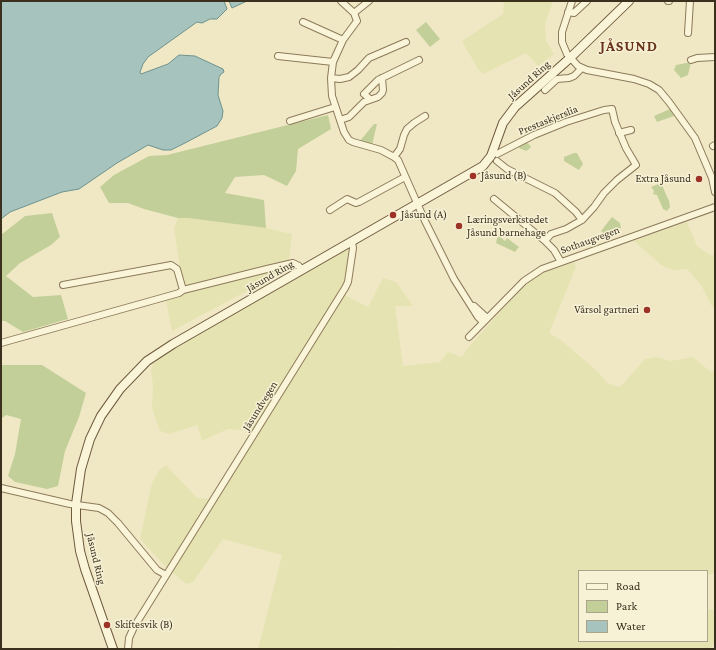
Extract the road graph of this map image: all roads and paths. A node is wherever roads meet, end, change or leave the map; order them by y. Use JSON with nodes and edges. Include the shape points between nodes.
{"nodes":[{"id":1,"x":341,"y":1,"type":"edge"},
{"id":2,"x":369,"y":1,"type":"edge"},
{"id":3,"x":572,"y":1,"type":"edge"},
{"id":4,"x":587,"y":1,"type":"edge"},
{"id":5,"x":629,"y":1,"type":"edge"},
{"id":6,"x":690,"y":1,"type":"edge"},
{"id":7,"x":568,"y":12,"type":"junction"},
{"id":8,"x":354,"y":13,"type":"junction"},
{"id":9,"x":303,"y":22,"type":"dead end"},
{"id":10,"x":688,"y":33,"type":"dead end"},
{"id":11,"x":343,"y":40,"type":"junction"},
{"id":12,"x":406,"y":42,"type":"dead end"},
{"id":13,"x":278,"y":56,"type":"dead end"},
{"id":14,"x":715,"y":56,"type":"edge"},
{"id":15,"x":570,"y":58,"type":"junction"},
{"id":16,"x":419,"y":60,"type":"dead end"},
{"id":17,"x":691,"y":60,"type":"dead end"},
{"id":18,"x":334,"y":62,"type":"junction"},
{"id":19,"x":582,"y":68,"type":"junction"},
{"id":20,"x":331,"y":78,"type":"junction"},
{"id":21,"x":382,"y":78,"type":"junction"},
{"id":22,"x":545,"y":90,"type":"dead end"},
{"id":23,"x":370,"y":100,"type":"junction"},
{"id":24,"x":335,"y":107,"type":"junction"},
{"id":25,"x":425,"y":116,"type":"dead end"},
{"id":26,"x":340,"y":120,"type":"junction"},
{"id":27,"x":290,"y":121,"type":"dead end"},
{"id":28,"x":631,"y":130,"type":"dead end"},
{"id":29,"x":619,"y":133,"type":"junction"},
{"id":30,"x":493,"y":152,"type":"junction"},
{"id":31,"x":394,"y":157,"type":"junction"},
{"id":32,"x":498,"y":161,"type":"dead end"},
{"id":33,"x":405,"y":177,"type":"junction"},
{"id":34,"x":713,"y":181,"type":"edge"},
{"id":35,"x":715,"y":192,"type":"edge"},
{"id":36,"x":494,"y":199,"type":"dead end"},
{"id":37,"x":417,"y":204,"type":"junction"},
{"id":38,"x":715,"y":207,"type":"edge"},
{"id":39,"x":330,"y":210,"type":"dead end"},
{"id":40,"x":582,"y":220,"type":"junction"},
{"id":41,"x":545,"y":241,"type":"junction"},
{"id":42,"x":352,"y":242,"type":"junction"},
{"id":43,"x":561,"y":262,"type":"junction"},
{"id":44,"x":301,"y":270,"type":"junction"},
{"id":45,"x":63,"y":285,"type":"dead end"},
{"id":46,"x":183,"y":290,"type":"junction"},
{"id":47,"x":485,"y":320,"type":"junction"},
{"id":48,"x":469,"y":337,"type":"dead end"},
{"id":49,"x":1,"y":343,"type":"edge"},
{"id":50,"x":1,"y":488,"type":"edge"},
{"id":51,"x":76,"y":504,"type":"junction"},
{"id":52,"x":166,"y":575,"type":"junction"},
{"id":53,"x":112,"y":649,"type":"edge"},
{"id":54,"x":128,"y":649,"type":"edge"}],
"edges":[{"from":1,"to":8,"type":"street"},
{"from":2,"to":8,"type":"street"},
{"from":3,"to":7,"type":"street"},
{"from":4,"to":7,"type":"street","via":[[574,13]]},
{"from":5,"to":15,"type":"main road","name":"Jåsund Ring"},
{"from":6,"to":10,"type":"street"},
{"from":7,"to":15,"type":"street","via":[[561,37],[564,50]]},
{"from":8,"to":11,"type":"street","via":[[357,23]]},
{"from":9,"to":11,"type":"street"},
{"from":11,"to":18,"type":"street"},
{"from":12,"to":20,"type":"street","via":[[369,58],[349,77]]},
{"from":13,"to":18,"type":"street"},
{"from":14,"to":17,"type":"street"},
{"from":15,"to":19,"type":"street"},
{"from":15,"to":30,"type":"main road","name":"Jåsund Ring","via":[[512,110],[501,128]]},
{"from":16,"to":21,"type":"street"},
{"from":18,"to":20,"type":"street"},
{"from":19,"to":22,"type":"street","via":[[574,76],[557,79]]},
{"from":19,"to":34,"type":"street","via":[[642,81],[659,90],[695,138]]},
{"from":20,"to":24,"type":"street"},
{"from":21,"to":23,"type":"street","via":[[382,93]]},
{"from":21,"to":23,"type":"street","via":[[364,94]]},
{"from":23,"to":26,"type":"street","via":[[364,102],[349,118]]},
{"from":24,"to":26,"type":"street"},
{"from":24,"to":27,"type":"street"},
{"from":25,"to":31,"type":"street","via":[[407,129],[400,149]]},
{"from":26,"to":31,"type":"street","via":[[349,140]]},
{"from":28,"to":29,"type":"street"},
{"from":29,"to":30,"type":"street","name":"Prestaskjerslia","via":[[612,109],[604,110],[534,135],[497,154]]},
{"from":29,"to":40,"type":"street","via":[[636,165],[604,193]]},
{"from":30,"to":37,"type":"main road","name":"Jåsund Ring","via":[[480,168]]},
{"from":31,"to":33,"type":"street","via":[[400,163]]},
{"from":32,"to":40,"type":"street","via":[[506,169],[555,193]]},
{"from":33,"to":37,"type":"street"},
{"from":33,"to":39,"type":"street","via":[[359,202],[347,199]]},
{"from":34,"to":35,"type":"street"},
{"from":36,"to":41,"type":"street"},
{"from":37,"to":42,"type":"main road","name":"Jåsund Ring"},
{"from":37,"to":47,"type":"street","via":[[454,279],[478,317]]},
{"from":38,"to":43,"type":"street","name":"Sothaugvegen"},
{"from":40,"to":41,"type":"street","via":[[551,234]]},
{"from":41,"to":43,"type":"street"},
{"from":42,"to":44,"type":"main road","name":"Jåsund Ring"},
{"from":42,"to":52,"type":"street","name":"Jåsundvegen","via":[[348,282],[345,288]]},
{"from":43,"to":47,"type":"street","name":"Sothaugvegen","via":[[542,269],[524,281]]},
{"from":44,"to":46,"type":"street","via":[[293,263]]},
{"from":44,"to":51,"type":"main road","name":"Jåsund Ring","via":[[173,344],[129,378],[110,402],[90,439],[81,469]]},
{"from":45,"to":46,"type":"street","via":[[171,265],[177,269]]},
{"from":46,"to":49,"type":"street"},
{"from":47,"to":48,"type":"street","name":"Sothaugvegen"},
{"from":50,"to":51,"type":"street"},
{"from":51,"to":52,"type":"street","via":[[99,508],[108,513],[157,570]]},
{"from":51,"to":53,"type":"main road","name":"Jåsund Ring","via":[[80,551]]},
{"from":52,"to":54,"type":"street","name":"Jåsundvegen","via":[[134,627]]}]}
